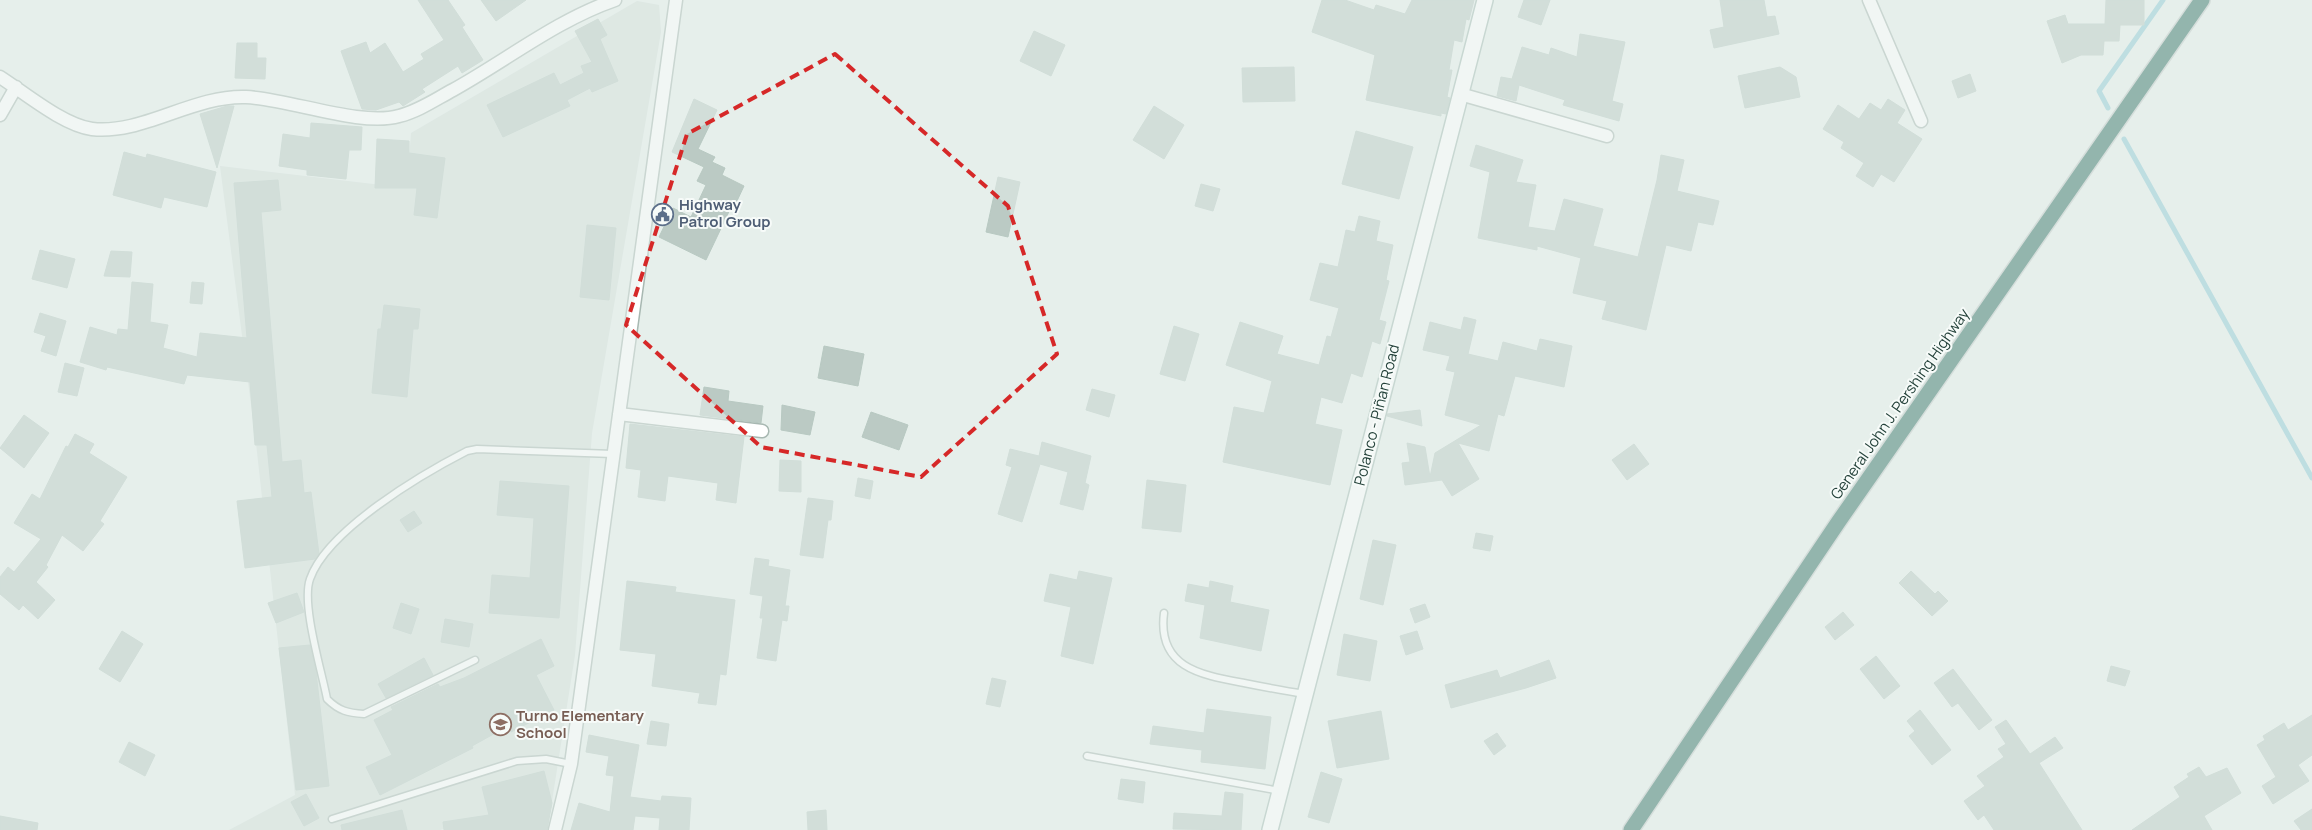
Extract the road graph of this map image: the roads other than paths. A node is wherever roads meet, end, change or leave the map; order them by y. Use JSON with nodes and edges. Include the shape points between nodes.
{"nodes":[{"id":1,"x":615,"y":0,"type":"edge"},
{"id":2,"x":676,"y":0,"type":"edge"},
{"id":3,"x":1486,"y":0,"type":"edge"},
{"id":4,"x":1869,"y":0,"type":"edge"},
{"id":5,"x":2202,"y":0,"type":"edge"},
{"id":6,"x":0,"y":76,"type":"edge"},
{"id":7,"x":16,"y":87,"type":"junction"},
{"id":8,"x":1460,"y":94,"type":"junction"},
{"id":9,"x":0,"y":115,"type":"edge"},
{"id":10,"x":1921,"y":122,"type":"dead end"},
{"id":11,"x":1607,"y":136,"type":"dead end"},
{"id":12,"x":620,"y":414,"type":"junction"},
{"id":13,"x":762,"y":431,"type":"dead end"},
{"id":14,"x":613,"y":454,"type":"junction"},
{"id":15,"x":1164,"y":613,"type":"dead end"},
{"id":16,"x":475,"y":660,"type":"dead end"},
{"id":17,"x":1305,"y":694,"type":"junction"},
{"id":18,"x":1087,"y":756,"type":"dead end"},
{"id":19,"x":571,"y":764,"type":"junction"},
{"id":20,"x":1280,"y":791,"type":"junction"},
{"id":21,"x":332,"y":819,"type":"dead end"},
{"id":22,"x":555,"y":830,"type":"edge"},
{"id":23,"x":1270,"y":830,"type":"edge"},
{"id":24,"x":1632,"y":830,"type":"edge"}],
"edges":[{"from":1,"to":7,"type":"street","via":[[559,26],[463,84],[398,117],[374,119],[245,97],[184,107],[148,121],[115,128],[92,129],[60,116]]},
{"from":2,"to":12,"type":"street"},
{"from":3,"to":8,"type":"main road","name":"Polanco - Piñan Road"},
{"from":4,"to":10,"type":"street"},
{"from":5,"to":24,"type":"highway","name":"General John J. Pershing Highway","via":[[1839,522]]},
{"from":6,"to":7,"type":"street"},
{"from":7,"to":9,"type":"street"},
{"from":8,"to":11,"type":"street"},
{"from":8,"to":17,"type":"main road","name":"Polanco - Piñan Road"},
{"from":12,"to":13,"type":"street"},
{"from":12,"to":14,"type":"street"},
{"from":14,"to":16,"type":"lane","via":[[477,449],[467,452],[376,507],[339,536],[322,556],[310,580],[309,605],[328,699],[336,708],[364,714]]},
{"from":14,"to":19,"type":"street"},
{"from":15,"to":17,"type":"lane","via":[[1165,642],[1175,658],[1190,670],[1211,677]]},
{"from":17,"to":20,"type":"main road","name":"Polanco - Piñan Road"},
{"from":18,"to":20,"type":"lane"},
{"from":19,"to":21,"type":"lane","via":[[538,759],[517,761]]},
{"from":19,"to":22,"type":"street"},
{"from":20,"to":23,"type":"main road","name":"Polanco - Piñan Road"}]}
